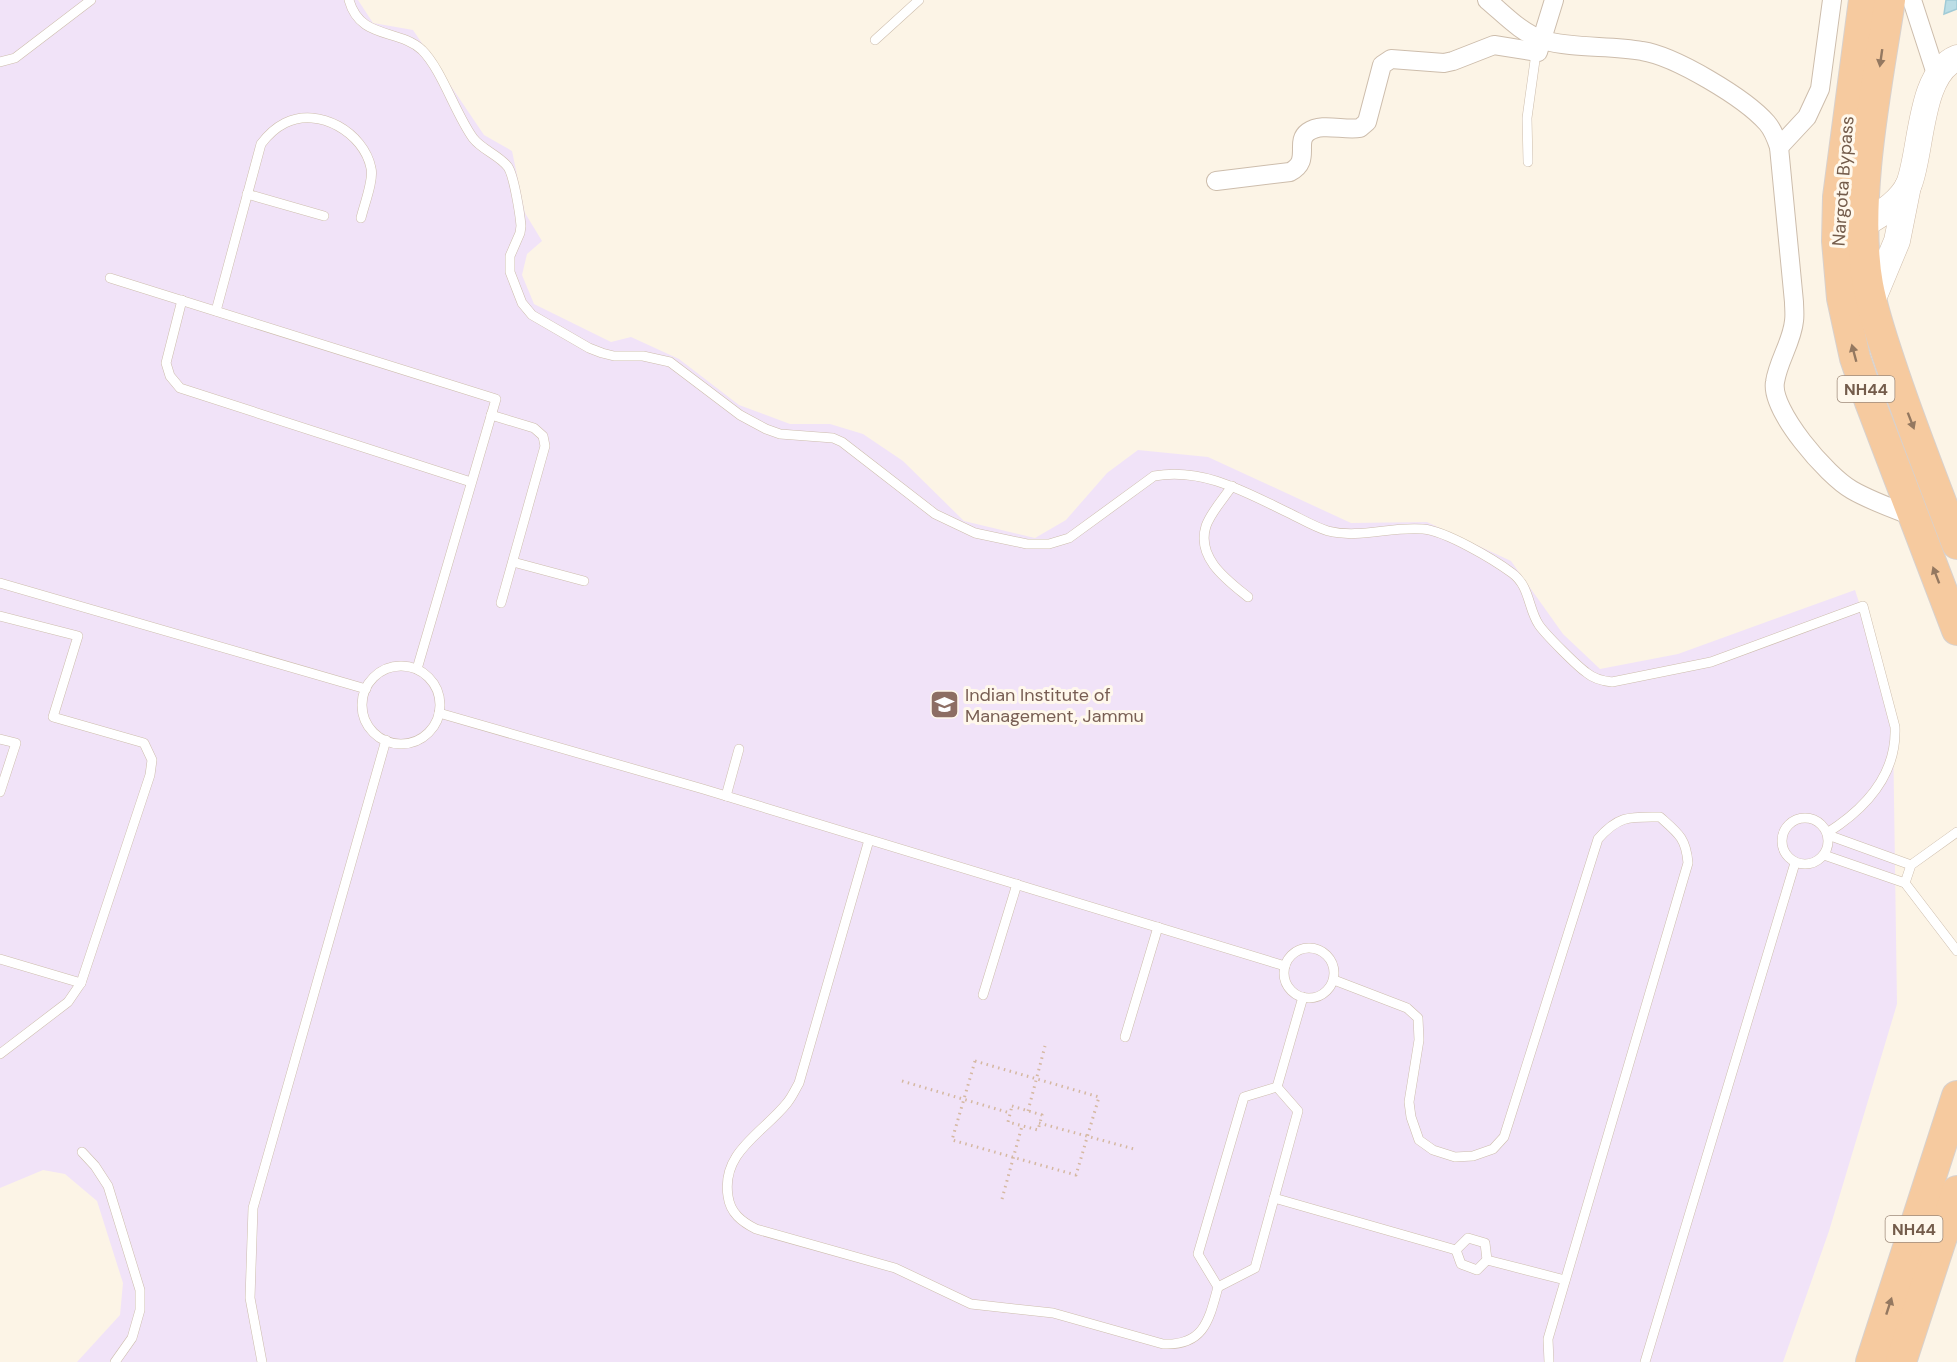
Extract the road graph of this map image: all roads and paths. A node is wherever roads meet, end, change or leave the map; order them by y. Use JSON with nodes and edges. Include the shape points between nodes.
{"nodes":[{"id":1,"x":91,"y":0,"type":"edge"},
{"id":2,"x":349,"y":0,"type":"edge"},
{"id":3,"x":919,"y":0,"type":"edge"},
{"id":4,"x":1487,"y":0,"type":"edge"},
{"id":5,"x":1554,"y":0,"type":"edge"},
{"id":6,"x":1832,"y":0,"type":"edge"},
{"id":7,"x":1864,"y":0,"type":"edge"},
{"id":8,"x":1890,"y":0,"type":"edge"},
{"id":9,"x":1912,"y":0,"type":"edge"},
{"id":10,"x":875,"y":40,"type":"dead end"},
{"id":11,"x":1539,"y":46,"type":"junction"},
{"id":12,"x":1957,"y":58,"type":"edge"},
{"id":13,"x":0,"y":62,"type":"edge"},
{"id":14,"x":1937,"y":77,"type":"junction"},
{"id":15,"x":1858,"y":137,"type":"junction"},
{"id":16,"x":1779,"y":147,"type":"junction"},
{"id":17,"x":1528,"y":162,"type":"dead end"},
{"id":18,"x":1216,"y":181,"type":"dead end"},
{"id":19,"x":1908,"y":186,"type":"junction"},
{"id":20,"x":247,"y":194,"type":"junction"},
{"id":21,"x":324,"y":216,"type":"dead end"},
{"id":22,"x":361,"y":218,"type":"dead end"},
{"id":23,"x":1864,"y":224,"type":"junction"},
{"id":24,"x":110,"y":278,"type":"dead end"},
{"id":25,"x":182,"y":300,"type":"junction"},
{"id":26,"x":1872,"y":301,"type":"junction"},
{"id":27,"x":216,"y":311,"type":"junction"},
{"id":28,"x":491,"y":415,"type":"junction"},
{"id":29,"x":471,"y":482,"type":"junction"},
{"id":30,"x":1232,"y":486,"type":"junction"},
{"id":31,"x":1915,"y":518,"type":"junction"},
{"id":32,"x":1957,"y":543,"type":"edge"},
{"id":33,"x":513,"y":562,"type":"junction"},
{"id":34,"x":584,"y":581,"type":"dead end"},
{"id":35,"x":0,"y":583,"type":"edge"},
{"id":36,"x":1248,"y":597,"type":"dead end"},
{"id":37,"x":501,"y":603,"type":"dead end"},
{"id":38,"x":0,"y":616,"type":"edge"},
{"id":39,"x":1957,"y":630,"type":"edge"},
{"id":40,"x":417,"y":669,"type":"junction"},
{"id":41,"x":366,"y":689,"type":"junction"},
{"id":42,"x":439,"y":713,"type":"junction"},
{"id":43,"x":0,"y":739,"type":"edge"},
{"id":44,"x":386,"y":740,"type":"junction"},
{"id":45,"x":740,"y":749,"type":"dead end"},
{"id":46,"x":0,"y":792,"type":"edge"},
{"id":47,"x":726,"y":796,"type":"junction"},
{"id":48,"x":1957,"y":832,"type":"edge"},
{"id":49,"x":1828,"y":834,"type":"junction"},
{"id":50,"x":869,"y":840,"type":"junction"},
{"id":51,"x":1824,"y":855,"type":"junction"},
{"id":52,"x":1795,"y":862,"type":"junction"},
{"id":53,"x":1911,"y":865,"type":"junction"},
{"id":54,"x":1905,"y":883,"type":"junction"},
{"id":55,"x":1017,"y":884,"type":"junction"},
{"id":56,"x":1158,"y":927,"type":"junction"},
{"id":57,"x":1957,"y":951,"type":"edge"},
{"id":58,"x":0,"y":958,"type":"edge"},
{"id":59,"x":1285,"y":966,"type":"junction"},
{"id":60,"x":1334,"y":980,"type":"junction"},
{"id":61,"x":81,"y":983,"type":"junction"},
{"id":62,"x":983,"y":995,"type":"dead end"},
{"id":63,"x":1303,"y":997,"type":"junction"},
{"id":64,"x":1125,"y":1037,"type":"dead end"},
{"id":65,"x":1045,"y":1046,"type":"dead end"},
{"id":66,"x":0,"y":1053,"type":"edge"},
{"id":67,"x":1036,"y":1079,"type":"junction"},
{"id":68,"x":902,"y":1081,"type":"dead end"},
{"id":69,"x":1277,"y":1087,"type":"junction"},
{"id":70,"x":1957,"y":1095,"type":"edge"},
{"id":71,"x":963,"y":1099,"type":"junction"},
{"id":72,"x":1028,"y":1111,"type":"junction"},
{"id":73,"x":1010,"y":1113,"type":"junction"},
{"id":74,"x":1040,"y":1123,"type":"junction"},
{"id":75,"x":1023,"y":1126,"type":"junction"},
{"id":76,"x":1088,"y":1137,"type":"junction"},
{"id":77,"x":1134,"y":1149,"type":"dead end"},
{"id":78,"x":82,"y":1152,"type":"dead end"},
{"id":79,"x":1013,"y":1158,"type":"junction"},
{"id":80,"x":1957,"y":1191,"type":"edge"},
{"id":81,"x":1274,"y":1198,"type":"junction"},
{"id":82,"x":1002,"y":1199,"type":"dead end"},
{"id":83,"x":1456,"y":1250,"type":"junction"},
{"id":84,"x":1487,"y":1260,"type":"junction"},
{"id":85,"x":1565,"y":1281,"type":"junction"},
{"id":86,"x":1218,"y":1287,"type":"junction"},
{"id":87,"x":115,"y":1362,"type":"edge"},
{"id":88,"x":262,"y":1362,"type":"edge"},
{"id":89,"x":1549,"y":1362,"type":"edge"},
{"id":90,"x":1645,"y":1362,"type":"edge"},
{"id":91,"x":1870,"y":1362,"type":"edge"},
{"id":92,"x":1901,"y":1362,"type":"edge"}],
"edges":[{"from":1,"to":13,"type":"lane","via":[[15,58]]},
{"from":2,"to":30,"type":"lane","via":[[352,11],[362,21],[378,32],[412,43],[428,56],[472,137],[509,168],[521,226],[510,256],[510,272],[522,303],[532,315],[589,348],[615,356],[643,356],[670,362],[740,416],[780,434],[842,442],[935,514],[975,533],[1027,544],[1049,544],[1069,538],[1154,476],[1188,474]]},
{"from":3,"to":10,"type":"lane"},
{"from":4,"to":11,"type":"street"},
{"from":5,"to":11,"type":"street"},
{"from":6,"to":16,"type":"street","via":[[1820,89],[1807,117]]},
{"from":7,"to":15,"type":"highway","name":"Nargota Bypass","number":"NH44"},
{"from":8,"to":15,"type":"highway","name":"Nargota Bypass","number":"NH44","one_way":true},
{"from":9,"to":14,"type":"street"},
{"from":11,"to":16,"type":"street","via":[[1642,51],[1664,56],[1727,91],[1766,122]]},
{"from":11,"to":17,"type":"lane","via":[[1527,118]]},
{"from":11,"to":18,"type":"street","via":[[1494,45],[1444,63],[1391,59],[1380,70],[1365,125],[1355,129],[1311,130],[1303,140],[1302,161],[1290,172]]},
{"from":12,"to":14,"type":"main road"},
{"from":14,"to":19,"type":"main road"},
{"from":15,"to":23,"type":"highway","name":"Nargota Bypass","number":"NH44"},
{"from":31,"to":15,"type":"highway","name":"Nargota Bypass","number":"NH44","one_way":true,"via":[[1855,358],[1842,298],[1838,197]]},
{"from":16,"to":31,"type":"street","via":[[1794,321],[1774,393],[1813,456],[1830,473],[1851,490]]},
{"from":19,"to":23,"type":"main road","via":[[1883,213]]},
{"from":19,"to":26,"type":"main road","via":[[1897,242]]},
{"from":20,"to":21,"type":"lane"},
{"from":20,"to":22,"type":"lane","via":[[261,144],[269,134],[286,122],[306,118],[328,121],[347,130],[368,157],[372,171]]},
{"from":20,"to":27,"type":"lane"},
{"from":23,"to":26,"type":"highway","name":"Nargota Bypass","number":"NH44"},
{"from":24,"to":25,"type":"lane"},
{"from":25,"to":27,"type":"lane"},
{"from":25,"to":29,"type":"lane","via":[[166,363],[180,388]]},
{"from":26,"to":32,"type":"highway","name":"Nargota Bypass","number":"NH44","one_way":true,"via":[[1904,404]]},
{"from":27,"to":28,"type":"lane","via":[[496,399]]},
{"from":28,"to":29,"type":"lane"},
{"from":28,"to":33,"type":"lane","via":[[534,428],[543,436],[545,446]]},
{"from":29,"to":40,"type":"lane"},
{"from":30,"to":36,"type":"lane","via":[[1206,525],[1205,539],[1208,556],[1220,574]]},
{"from":30,"to":49,"type":"lane","via":[[1328,531],[1348,534],[1424,529],[1483,555],[1521,580],[1538,624],[1587,674],[1600,680],[1612,682],[1711,662],[1863,606],[1896,742],[1889,768],[1875,792],[1849,820]]},
{"from":39,"to":31,"type":"highway","name":"Nargota Bypass","number":"NH44","one_way":true},
{"from":33,"to":34,"type":"lane"},
{"from":33,"to":37,"type":"lane"},
{"from":35,"to":41,"type":"lane"},
{"from":38,"to":61,"type":"lane","via":[[78,636],[53,717],[144,743],[152,760]]},
{"from":40,"to":41,"type":"lane","via":[[387,669]]},
{"from":40,"to":42,"type":"lane","via":[[438,691]]},
{"from":41,"to":44,"type":"lane","via":[[365,719]]},
{"from":42,"to":44,"type":"lane","via":[[432,729],[416,741]]},
{"from":42,"to":47,"type":"lane"},
{"from":43,"to":46,"type":"lane","via":[[16,743]]},
{"from":44,"to":88,"type":"lane","via":[[253,1208],[249,1298]]},
{"from":45,"to":47,"type":"lane"},
{"from":47,"to":50,"type":"lane"},
{"from":48,"to":53,"type":"lane"},
{"from":49,"to":51,"type":"lane"},
{"from":49,"to":52,"type":"lane","via":[[1815,819],[1804,817],[1786,826],[1782,846]]},
{"from":49,"to":53,"type":"lane"},
{"from":50,"to":55,"type":"lane"},
{"from":50,"to":86,"type":"lane","via":[[799,1083],[789,1101],[738,1153],[727,1173],[728,1199],[741,1222],[756,1230],[895,1268],[971,1304],[1053,1312],[1162,1344],[1190,1340],[1201,1333],[1212,1312]]},
{"from":51,"to":52,"type":"lane","via":[[1806,865]]},
{"from":51,"to":54,"type":"lane"},
{"from":52,"to":90,"type":"lane"},
{"from":53,"to":54,"type":"lane"},
{"from":54,"to":57,"type":"lane"},
{"from":55,"to":56,"type":"lane"},
{"from":55,"to":62,"type":"lane"},
{"from":56,"to":59,"type":"lane"},
{"from":56,"to":64,"type":"lane"},
{"from":58,"to":61,"type":"lane"},
{"from":59,"to":60,"type":"lane","via":[[1297,950],[1316,948],[1332,960]]},
{"from":59,"to":63,"type":"lane","via":[[1287,985]]},
{"from":60,"to":63,"type":"lane","via":[[1322,995]]},
{"from":60,"to":85,"type":"lane","via":[[1407,1008],[1418,1018],[1419,1040],[1409,1102],[1419,1140],[1433,1150],[1455,1157],[1492,1149],[1504,1137],[1598,839],[1610,825],[1633,817],[1660,817],[1677,832],[1687,846],[1688,863]]},
{"from":61,"to":66,"type":"lane","via":[[68,1002]]},
{"from":63,"to":69,"type":"lane"},
{"from":65,"to":67,"type":"path"},
{"from":67,"to":71,"type":"path","via":[[975,1061]]},
{"from":67,"to":72,"type":"path"},
{"from":67,"to":76,"type":"path","via":[[1099,1097]]},
{"from":68,"to":71,"type":"path"},
{"from":69,"to":81,"type":"lane","via":[[1298,1111]]},
{"from":69,"to":86,"type":"lane","via":[[1244,1097],[1198,1254]]},
{"from":91,"to":70,"type":"highway","number":"NH44","one_way":true},
{"from":71,"to":73,"type":"path"},
{"from":71,"to":79,"type":"path","via":[[952,1140]]},
{"from":72,"to":73,"type":"path","via":[[1012,1107]]},
{"from":72,"to":74,"type":"path","via":[[1042,1115]]},
{"from":73,"to":75,"type":"path","via":[[1008,1122]]},
{"from":74,"to":75,"type":"path","via":[[1038,1130]]},
{"from":74,"to":76,"type":"path"},
{"from":75,"to":79,"type":"path"},
{"from":76,"to":77,"type":"path"},
{"from":76,"to":79,"type":"path","via":[[1076,1175]]},
{"from":78,"to":87,"type":"lane","via":[[108,1186],[140,1290],[140,1310],[132,1338]]},
{"from":79,"to":82,"type":"path"},
{"from":80,"to":92,"type":"highway","number":"NH44"},
{"from":81,"to":83,"type":"lane"},
{"from":81,"to":86,"type":"lane","via":[[1255,1268]]},
{"from":83,"to":84,"type":"lane","via":[[1461,1264],[1477,1270]]},
{"from":83,"to":84,"type":"lane","via":[[1468,1238],[1485,1243]]},
{"from":84,"to":85,"type":"lane"},
{"from":85,"to":89,"type":"lane","via":[[1548,1339]]}]}
